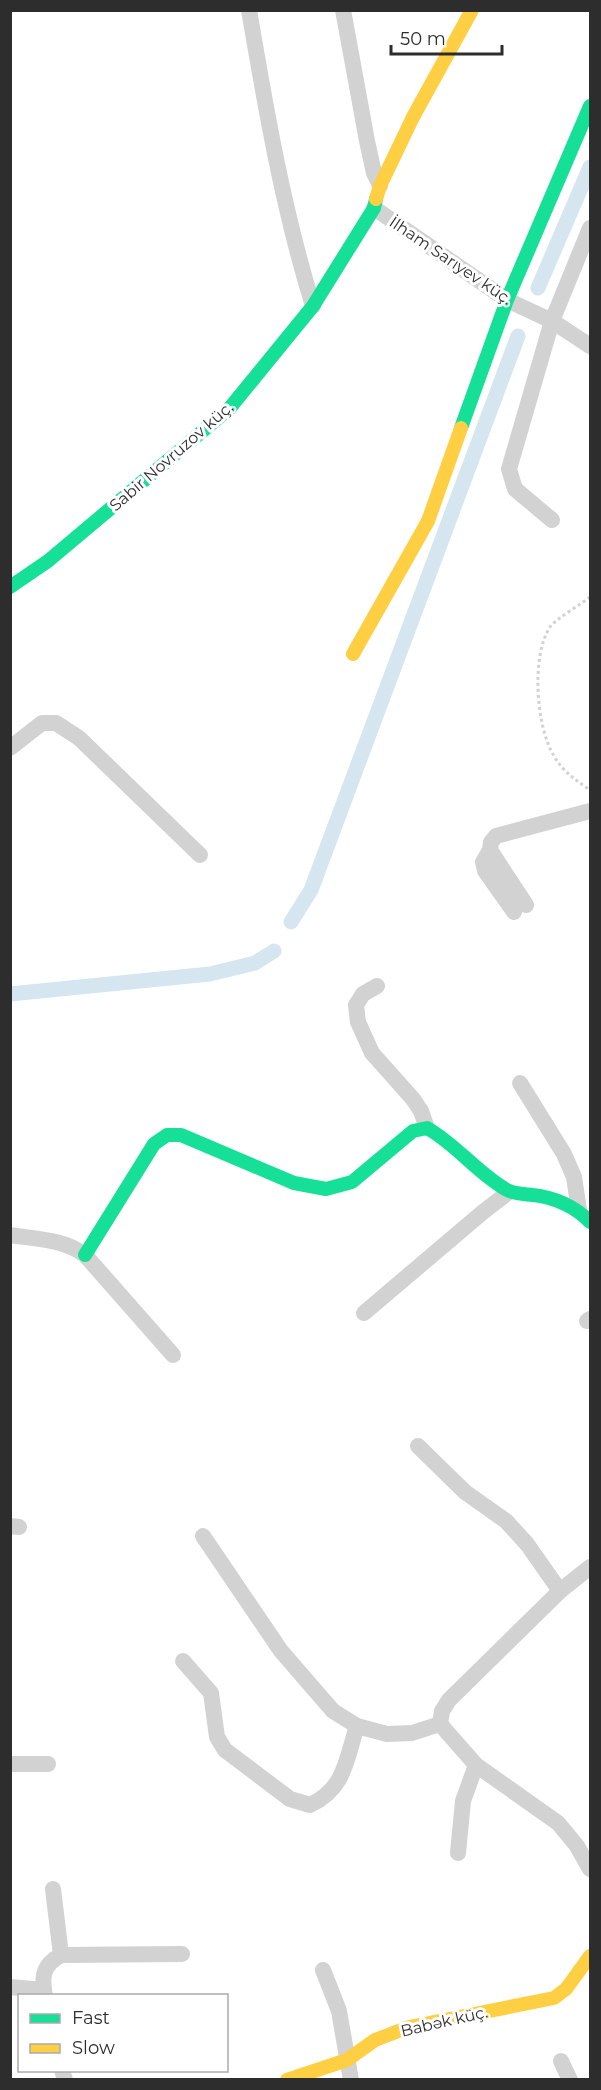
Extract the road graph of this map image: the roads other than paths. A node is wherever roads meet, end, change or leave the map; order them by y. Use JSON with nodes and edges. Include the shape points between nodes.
{"nodes":[{"id":1,"x":249,"y":10,"type":"edge"},
{"id":2,"x":343,"y":10,"type":"edge"},
{"id":3,"x":472,"y":10,"type":"edge"},
{"id":4,"x":591,"y":106,"type":"edge"},
{"id":5,"x":380,"y":186,"type":"junction"},
{"id":6,"x":374,"y":207,"type":"junction"},
{"id":7,"x":591,"y":228,"type":"edge"},
{"id":8,"x":507,"y":300,"type":"junction"},
{"id":9,"x":313,"y":306,"type":"junction"},
{"id":10,"x":552,"y":321,"type":"junction"},
{"id":11,"x":591,"y":346,"type":"edge"},
{"id":12,"x":552,"y":520,"type":"dead end"},
{"id":13,"x":10,"y":587,"type":"edge"},
{"id":14,"x":353,"y":654,"type":"dead end"},
{"id":15,"x":10,"y":748,"type":"edge"},
{"id":16,"x":591,"y":811,"type":"edge"},
{"id":17,"x":200,"y":855,"type":"dead end"},
{"id":18,"x":520,"y":909,"type":"dead end"},
{"id":19,"x":376,"y":986,"type":"dead end"},
{"id":20,"x":520,"y":1083,"type":"dead end"},
{"id":21,"x":427,"y":1128,"type":"junction"},
{"id":22,"x":509,"y":1192,"type":"junction"},
{"id":23,"x":585,"y":1216,"type":"edge"},
{"id":24,"x":10,"y":1235,"type":"edge"},
{"id":25,"x":85,"y":1255,"type":"junction"},
{"id":26,"x":364,"y":1313,"type":"dead end"},
{"id":27,"x":173,"y":1355,"type":"dead end"},
{"id":28,"x":418,"y":1446,"type":"dead end"},
{"id":29,"x":203,"y":1536,"type":"dead end"},
{"id":30,"x":591,"y":1567,"type":"edge"},
{"id":31,"x":560,"y":1591,"type":"junction"},
{"id":32,"x":183,"y":1661,"type":"dead end"},
{"id":33,"x":440,"y":1724,"type":"junction"},
{"id":34,"x":357,"y":1726,"type":"junction"},
{"id":35,"x":10,"y":1764,"type":"edge"},
{"id":36,"x":48,"y":1764,"type":"dead end"},
{"id":37,"x":476,"y":1765,"type":"junction"},
{"id":38,"x":458,"y":1853,"type":"dead end"},
{"id":39,"x":591,"y":1869,"type":"edge"},
{"id":40,"x":53,"y":1888,"type":"dead end"},
{"id":41,"x":182,"y":1954,"type":"dead end"},
{"id":42,"x":61,"y":1955,"type":"junction"},
{"id":43,"x":591,"y":1956,"type":"edge"},
{"id":44,"x":323,"y":1970,"type":"dead end"},
{"id":45,"x":10,"y":1987,"type":"edge"},
{"id":46,"x":44,"y":1993,"type":"edge"},
{"id":47,"x":347,"y":2060,"type":"junction"},
{"id":48,"x":561,"y":2061,"type":"dead end"},
{"id":49,"x":287,"y":2079,"type":"edge"},
{"id":50,"x":351,"y":2079,"type":"edge"},
{"id":51,"x":570,"y":2079,"type":"edge"}],
"edges":[{"from":1,"to":9,"type":"street","via":[[272,147]]},
{"from":2,"to":5,"type":"street","via":[[367,141]]},
{"from":3,"to":5,"type":"street","name":"Sabir Novruzov küç."},
{"from":4,"to":8,"type":"street"},
{"from":5,"to":6,"type":"street","name":"Sabir Novruzov küç."},
{"from":6,"to":8,"type":"street","name":"İlham Sarıyev küç."},
{"from":6,"to":9,"type":"street","name":"Sabir Novruzov küç."},
{"from":7,"to":10,"type":"street"},
{"from":8,"to":10,"type":"street","name":"İlham Sarıyev küç."},
{"from":8,"to":14,"type":"street","via":[[428,521]]},
{"from":9,"to":13,"type":"street","name":"Sabir Novruzov küç.","via":[[229,409],[48,561]]},
{"from":10,"to":11,"type":"street","name":"İlham Sarıyev küç."},
{"from":10,"to":12,"type":"street","via":[[508,469],[515,489]]},
{"from":15,"to":17,"type":"street","via":[[42,723],[56,723],[79,738]]},
{"from":16,"to":18,"type":"street","via":[[496,836],[490,842],[490,850]]},
{"from":19,"to":21,"type":"street","via":[[363,994],[356,1005],[358,1022],[372,1053],[413,1099]]},
{"from":20,"to":23,"type":"street","via":[[564,1154]]},
{"from":21,"to":22,"type":"street","via":[[445,1138]]},
{"from":21,"to":25,"type":"street","via":[[413,1131],[352,1182],[326,1189],[294,1183],[181,1135],[167,1135],[153,1144]]},
{"from":22,"to":23,"type":"street","via":[[543,1196]]},
{"from":22,"to":26,"type":"street"},
{"from":24,"to":25,"type":"street","via":[[59,1242]]},
{"from":25,"to":27,"type":"street"},
{"from":28,"to":31,"type":"street","via":[[465,1492],[506,1521]]},
{"from":29,"to":34,"type":"street","via":[[281,1652],[333,1711]]},
{"from":30,"to":31,"type":"street"},
{"from":31,"to":33,"type":"street","via":[[449,1700]]},
{"from":32,"to":34,"type":"street","via":[[211,1693],[217,1737],[225,1750],[290,1799],[310,1805],[325,1798],[338,1784]]},
{"from":33,"to":34,"type":"street","via":[[412,1733],[387,1734]]},
{"from":33,"to":37,"type":"street"},
{"from":35,"to":36,"type":"street"},
{"from":37,"to":38,"type":"street","via":[[463,1801]]},
{"from":37,"to":39,"type":"street","via":[[558,1823]]},
{"from":40,"to":42,"type":"street"},
{"from":41,"to":42,"type":"street"},
{"from":42,"to":46,"type":"street","via":[[50,1961],[44,1971]]},
{"from":43,"to":47,"type":"street","name":"Babək küç.","via":[[566,1989],[554,1998],[409,2027],[375,2040]]},
{"from":44,"to":47,"type":"street","via":[[339,2011]]},
{"from":45,"to":46,"type":"street"},
{"from":47,"to":49,"type":"street","name":"Babək küç."},
{"from":47,"to":50,"type":"street"},
{"from":48,"to":51,"type":"street"}]}
